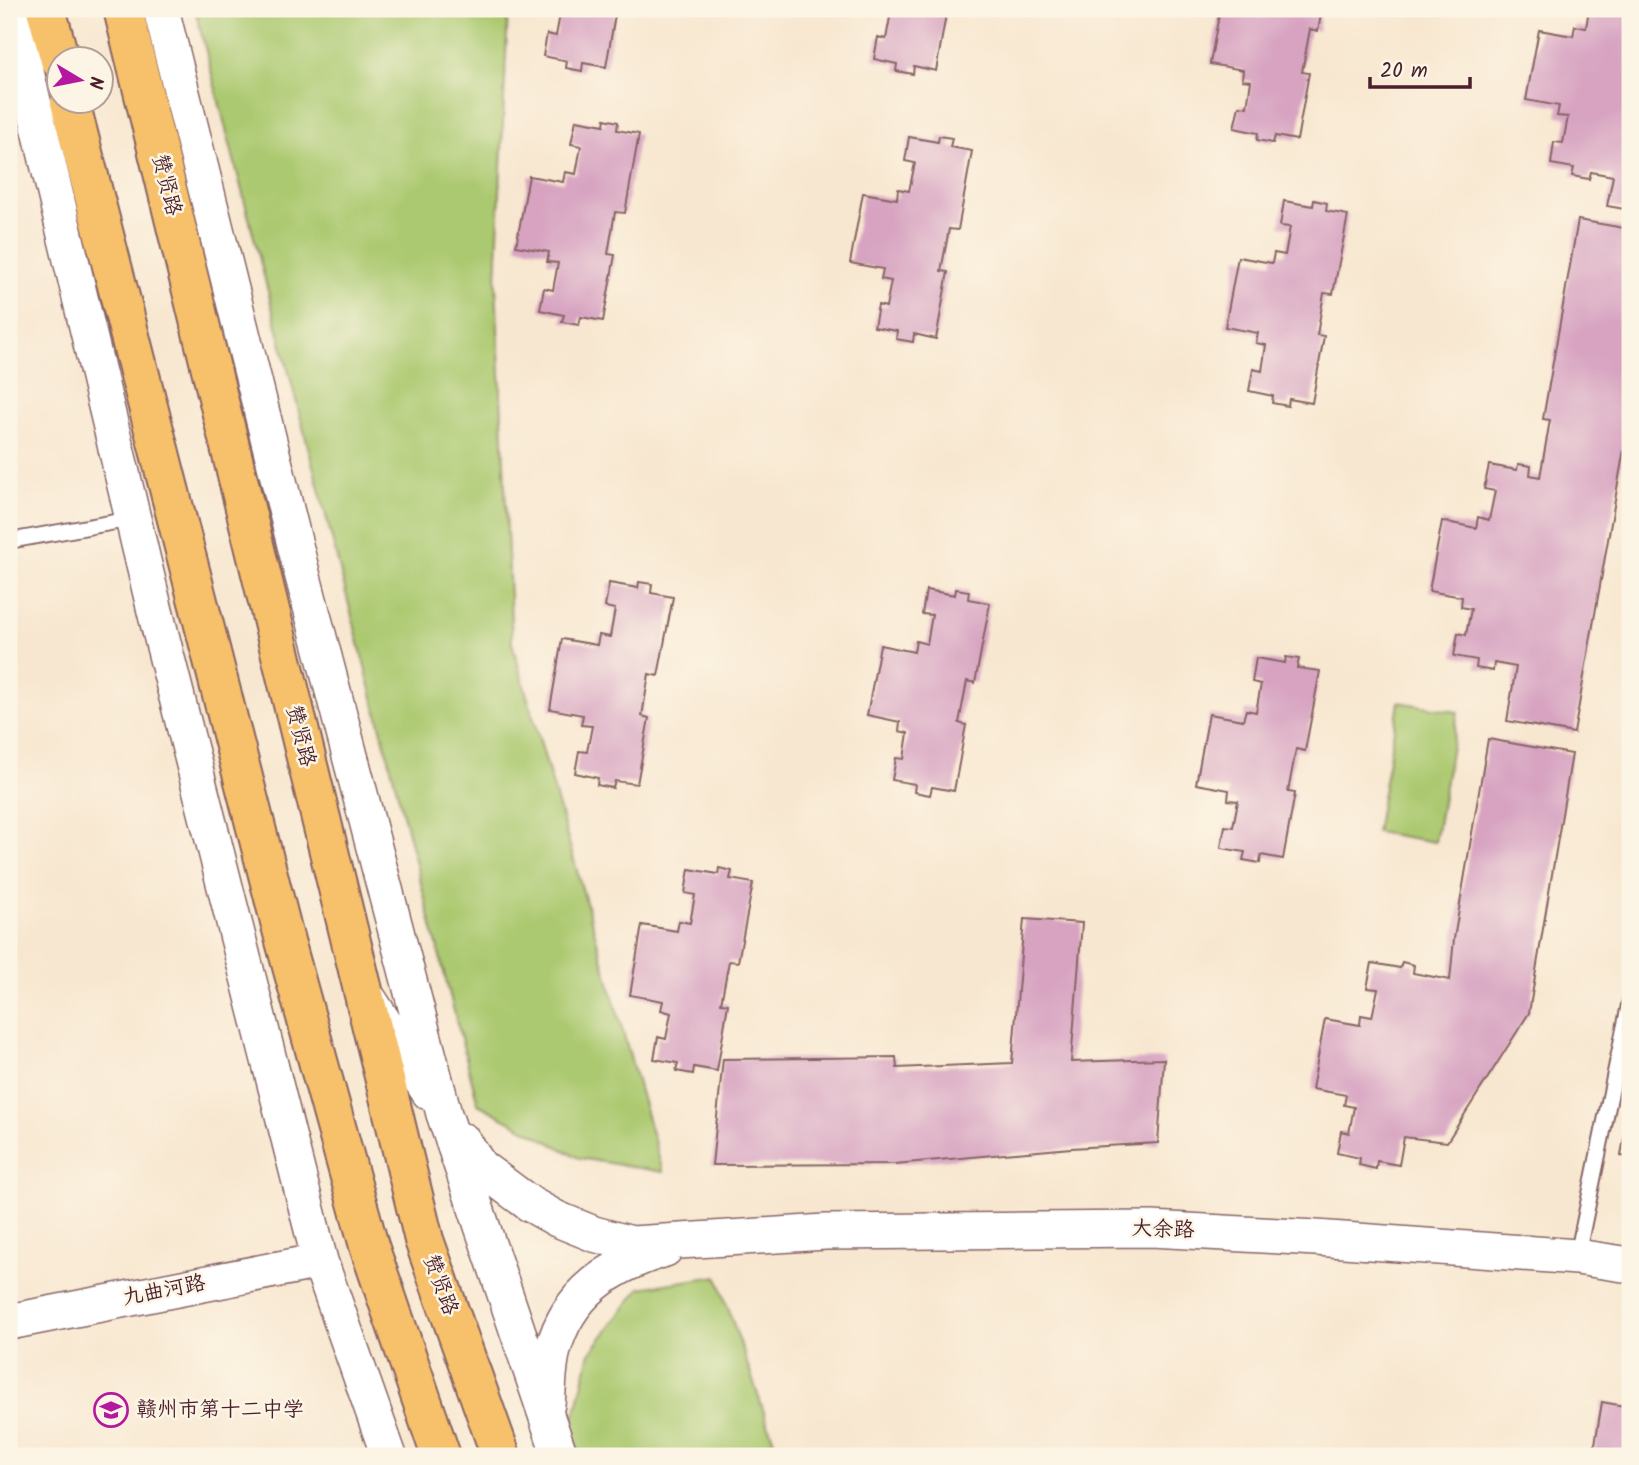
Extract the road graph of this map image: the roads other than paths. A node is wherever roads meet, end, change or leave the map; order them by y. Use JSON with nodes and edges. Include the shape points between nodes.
{"nodes":[{"id":1,"x":11,"y":9,"type":"edge"},
{"id":2,"x":46,"y":9,"type":"edge"},
{"id":3,"x":123,"y":9,"type":"edge"},
{"id":4,"x":161,"y":9,"type":"edge"},
{"id":5,"x":56,"y":46,"type":"edge"},
{"id":6,"x":74,"y":116,"type":"edge"},
{"id":7,"x":133,"y":519,"type":"junction"},
{"id":8,"x":9,"y":541,"type":"edge"},
{"id":9,"x":285,"y":941,"type":"junction"},
{"id":10,"x":362,"y":989,"type":"junction"},
{"id":11,"x":1630,"y":1000,"type":"edge"},
{"id":12,"x":279,"y":1098,"type":"junction"},
{"id":13,"x":444,"y":1114,"type":"junction"},
{"id":14,"x":695,"y":1239,"type":"junction"},
{"id":15,"x":1577,"y":1257,"type":"junction"},
{"id":16,"x":320,"y":1261,"type":"junction"},
{"id":17,"x":1630,"y":1265,"type":"edge"},
{"id":18,"x":9,"y":1322,"type":"edge"},
{"id":19,"x":554,"y":1441,"type":"edge"},
{"id":20,"x":389,"y":1456,"type":"edge"},
{"id":21,"x":440,"y":1456,"type":"edge"},
{"id":22,"x":501,"y":1456,"type":"edge"}],
"edges":[{"from":1,"to":7,"type":"street"},
{"from":2,"to":5,"type":"main road"},
{"from":3,"to":10,"type":"main road","name":"赞贤路"},
{"from":4,"to":13,"type":"street"},
{"from":6,"to":9,"type":"main road"},
{"from":7,"to":8,"type":"lane"},
{"from":7,"to":12,"type":"street"},
{"from":9,"to":12,"type":"street"},
{"from":9,"to":21,"type":"main road","via":[[369,1246]]},
{"from":10,"to":13,"type":"street"},
{"from":10,"to":22,"type":"main road","name":"赞贤路","via":[[424,1240]]},
{"from":11,"to":15,"type":"lane"},
{"from":12,"to":16,"type":"street"},
{"from":13,"to":14,"type":"street","via":[[481,1167],[557,1219],[632,1244]]},
{"from":13,"to":19,"type":"street"},
{"from":14,"to":15,"type":"street","name":"大余路","via":[[825,1232],[1151,1229]]},
{"from":14,"to":19,"type":"street","via":[[626,1262],[606,1273],[573,1306],[553,1348],[549,1371]]},
{"from":15,"to":17,"type":"street","name":"大余路"},
{"from":16,"to":18,"type":"street","name":"九曲河路"},
{"from":16,"to":20,"type":"street"}]}
